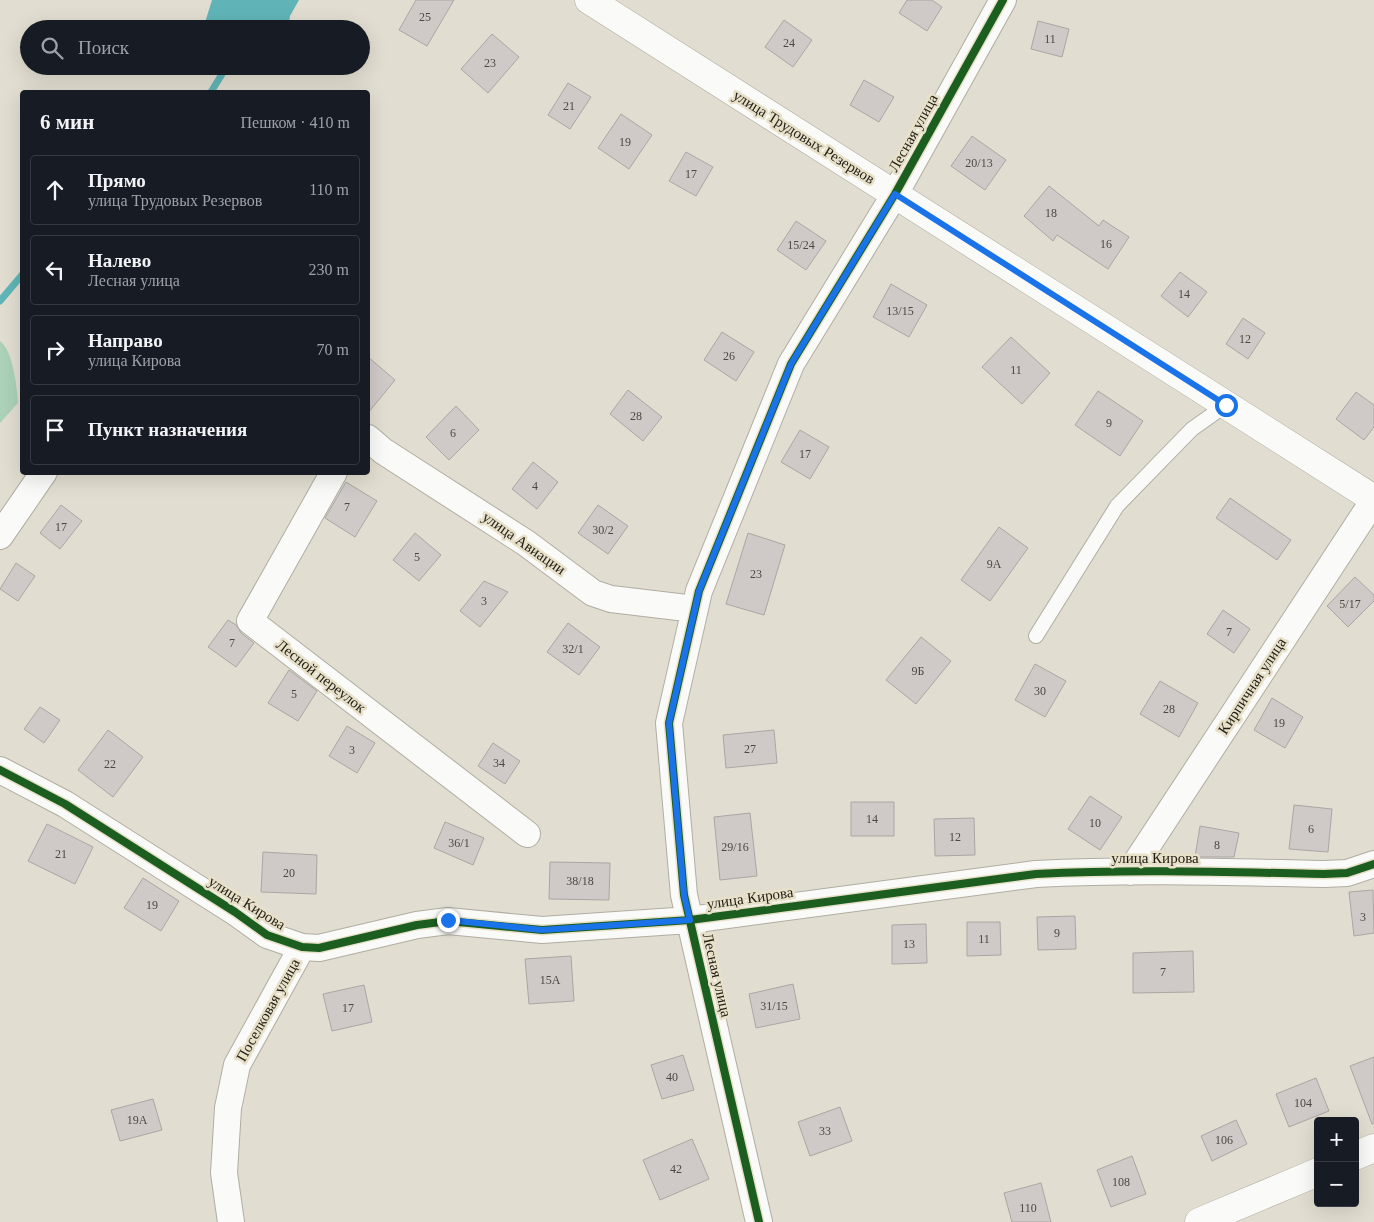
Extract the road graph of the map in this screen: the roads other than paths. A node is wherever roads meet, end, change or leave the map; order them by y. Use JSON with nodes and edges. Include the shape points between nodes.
{"nodes":[{"id":1,"x":589,"y":0,"type":"edge"},
{"id":2,"x":1003,"y":0,"type":"edge"},
{"id":3,"x":895,"y":194,"type":"junction"},
{"id":4,"x":1226,"y":405,"type":"junction"},
{"id":5,"x":370,"y":440,"type":"edge"},
{"id":6,"x":42,"y":475,"type":"edge"},
{"id":7,"x":332,"y":475,"type":"edge"},
{"id":8,"x":1374,"y":499,"type":"edge"},
{"id":9,"x":0,"y":536,"type":"edge"},
{"id":10,"x":695,"y":609,"type":"junction"},
{"id":11,"x":1036,"y":636,"type":"dead end"},
{"id":12,"x":0,"y":770,"type":"edge"},
{"id":13,"x":527,"y":834,"type":"dead end"},
{"id":14,"x":1374,"y":864,"type":"edge"},
{"id":15,"x":1130,"y":872,"type":"junction"},
{"id":16,"x":690,"y":920,"type":"junction"},
{"id":17,"x":302,"y":947,"type":"junction"},
{"id":18,"x":1374,"y":1148,"type":"edge"},
{"id":19,"x":1359,"y":1154,"type":"edge"},
{"id":20,"x":1314,"y":1174,"type":"edge"},
{"id":21,"x":231,"y":1222,"type":"edge"},
{"id":22,"x":759,"y":1222,"type":"edge"},
{"id":23,"x":1198,"y":1222,"type":"edge"}],
"edges":[{"from":1,"to":3,"type":"main road","name":"улица Трудовых Резервов"},
{"from":2,"to":3,"type":"street","name":"Лесная улица"},
{"from":3,"to":4,"type":"main road","name":"улица Трудовых Резервов"},
{"from":3,"to":10,"type":"street","name":"Лесная улица","via":[[791,364],[699,591]]},
{"from":4,"to":8,"type":"main road","name":"улица Трудовых Резервов"},
{"from":4,"to":11,"type":"lane","via":[[1192,429],[1117,506]]},
{"from":5,"to":10,"type":"street","name":"улица Авиации","via":[[526,543],[593,592],[611,599]]},
{"from":6,"to":9,"type":"street"},
{"from":7,"to":13,"type":"street","name":"Лесной переулок","via":[[250,621]]},
{"from":8,"to":15,"type":"street","name":"Кирпичная улица"},
{"from":10,"to":16,"type":"street","name":"Лесная улица","via":[[669,723],[684,895]]},
{"from":12,"to":17,"type":"street","name":"улица Кирова","via":[[65,804],[266,935]]},
{"from":14,"to":15,"type":"street","name":"улица Кирова","via":[[1347,872],[1324,874]]},
{"from":15,"to":16,"type":"street","name":"улица Кирова","via":[[990,879]]},
{"from":16,"to":17,"type":"street","name":"улица Кирова","via":[[542,930],[448,920],[319,948]]},
{"from":16,"to":22,"type":"street","name":"Лесная улица"},
{"from":17,"to":21,"type":"street","name":"Поселковая улица","via":[[237,1065],[228,1108],[224,1173]]},
{"from":18,"to":19,"type":"main road"},
{"from":20,"to":23,"type":"main road"}]}
